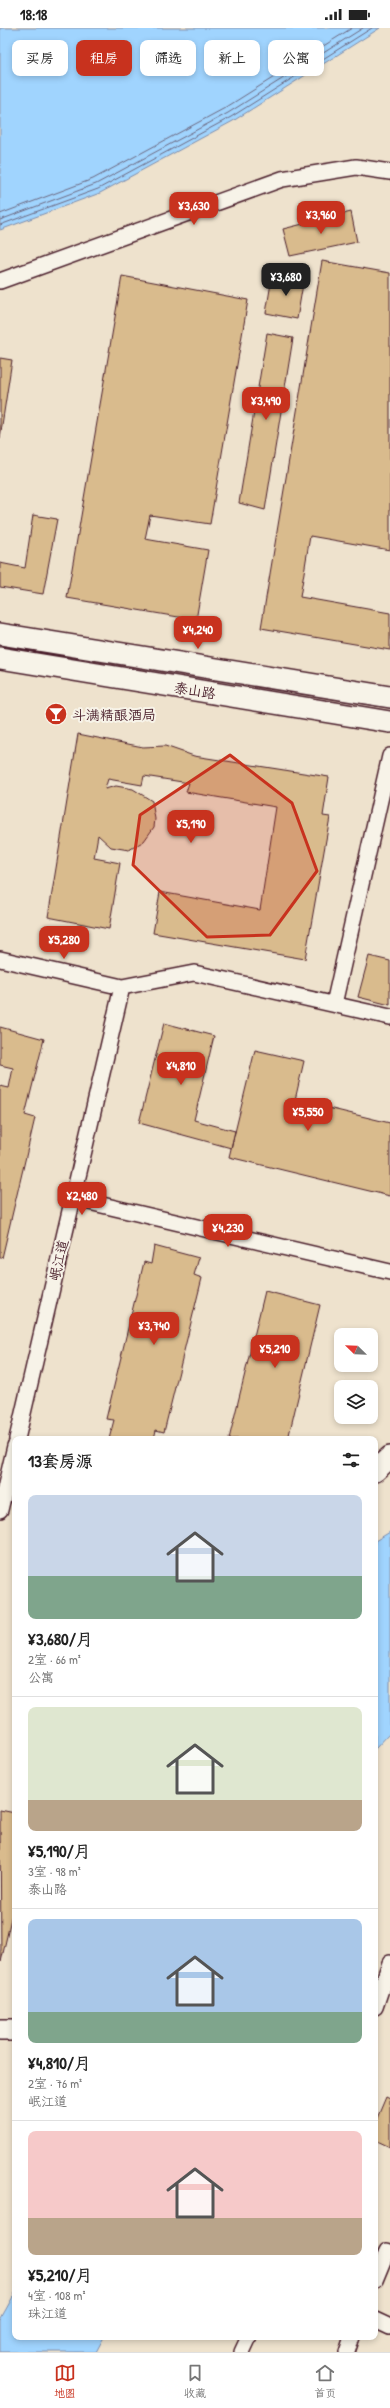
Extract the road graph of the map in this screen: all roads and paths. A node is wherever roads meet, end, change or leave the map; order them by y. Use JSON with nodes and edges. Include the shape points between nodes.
{"nodes":[{"id":1,"x":390,"y":172,"type":"edge"},
{"id":2,"x":0,"y":281,"type":"edge"},
{"id":3,"x":0,"y":634,"type":"edge"},
{"id":4,"x":0,"y":658,"type":"edge"},
{"id":5,"x":390,"y":697,"type":"edge"},
{"id":6,"x":390,"y":722,"type":"edge"},
{"id":7,"x":390,"y":756,"type":"edge"},
{"id":8,"x":0,"y":959,"type":"edge"},
{"id":9,"x":122,"y":987,"type":"junction"},
{"id":10,"x":334,"y":1004,"type":"junction"},
{"id":11,"x":390,"y":1017,"type":"edge"},
{"id":12,"x":72,"y":1198,"type":"junction"},
{"id":13,"x":390,"y":1272,"type":"edge"},
{"id":14,"x":17,"y":1436,"type":"edge"},
{"id":15,"x":390,"y":1457,"type":"edge"},
{"id":16,"x":12,"y":1463,"type":"edge"},
{"id":17,"x":378,"y":1468,"type":"edge"},
{"id":18,"x":6,"y":1496,"type":"edge"},
{"id":19,"x":0,"y":1510,"type":"edge"},
{"id":20,"x":390,"y":1963,"type":"edge"},
{"id":21,"x":378,"y":1998,"type":"edge"},
{"id":22,"x":0,"y":2030,"type":"edge"},
{"id":23,"x":12,"y":2030,"type":"edge"},
{"id":24,"x":384,"y":2250,"type":"edge"},
{"id":25,"x":378,"y":2270,"type":"edge"},
{"id":26,"x":378,"y":2321,"type":"edge"},
{"id":27,"x":390,"y":2327,"type":"edge"},
{"id":28,"x":248,"y":2340,"type":"edge"},
{"id":29,"x":351,"y":2340,"type":"edge"},
{"id":30,"x":242,"y":2352,"type":"edge"},
{"id":31,"x":347,"y":2352,"type":"edge"}],
"edges":[{"from":1,"to":2,"type":"street","via":[[356,167],[282,179]]},
{"from":3,"to":5,"type":"street"},
{"from":4,"to":6,"type":"street","name":"泰山路"},
{"from":7,"to":10,"type":"street"},
{"from":8,"to":9,"type":"street"},
{"from":9,"to":10,"type":"street","via":[[194,973]]},
{"from":9,"to":12,"type":"street","name":"岷江道"},
{"from":10,"to":11,"type":"street"},
{"from":12,"to":13,"type":"street"},
{"from":12,"to":14,"type":"street","name":"岷江道"},
{"from":15,"to":17,"type":"street"},
{"from":16,"to":18,"type":"street"},
{"from":18,"to":19,"type":"street"},
{"from":20,"to":21,"type":"street"},
{"from":22,"to":23,"type":"street"},
{"from":24,"to":25,"type":"street"},
{"from":26,"to":27,"type":"street"},
{"from":28,"to":30,"type":"street"},
{"from":29,"to":31,"type":"street"}]}
